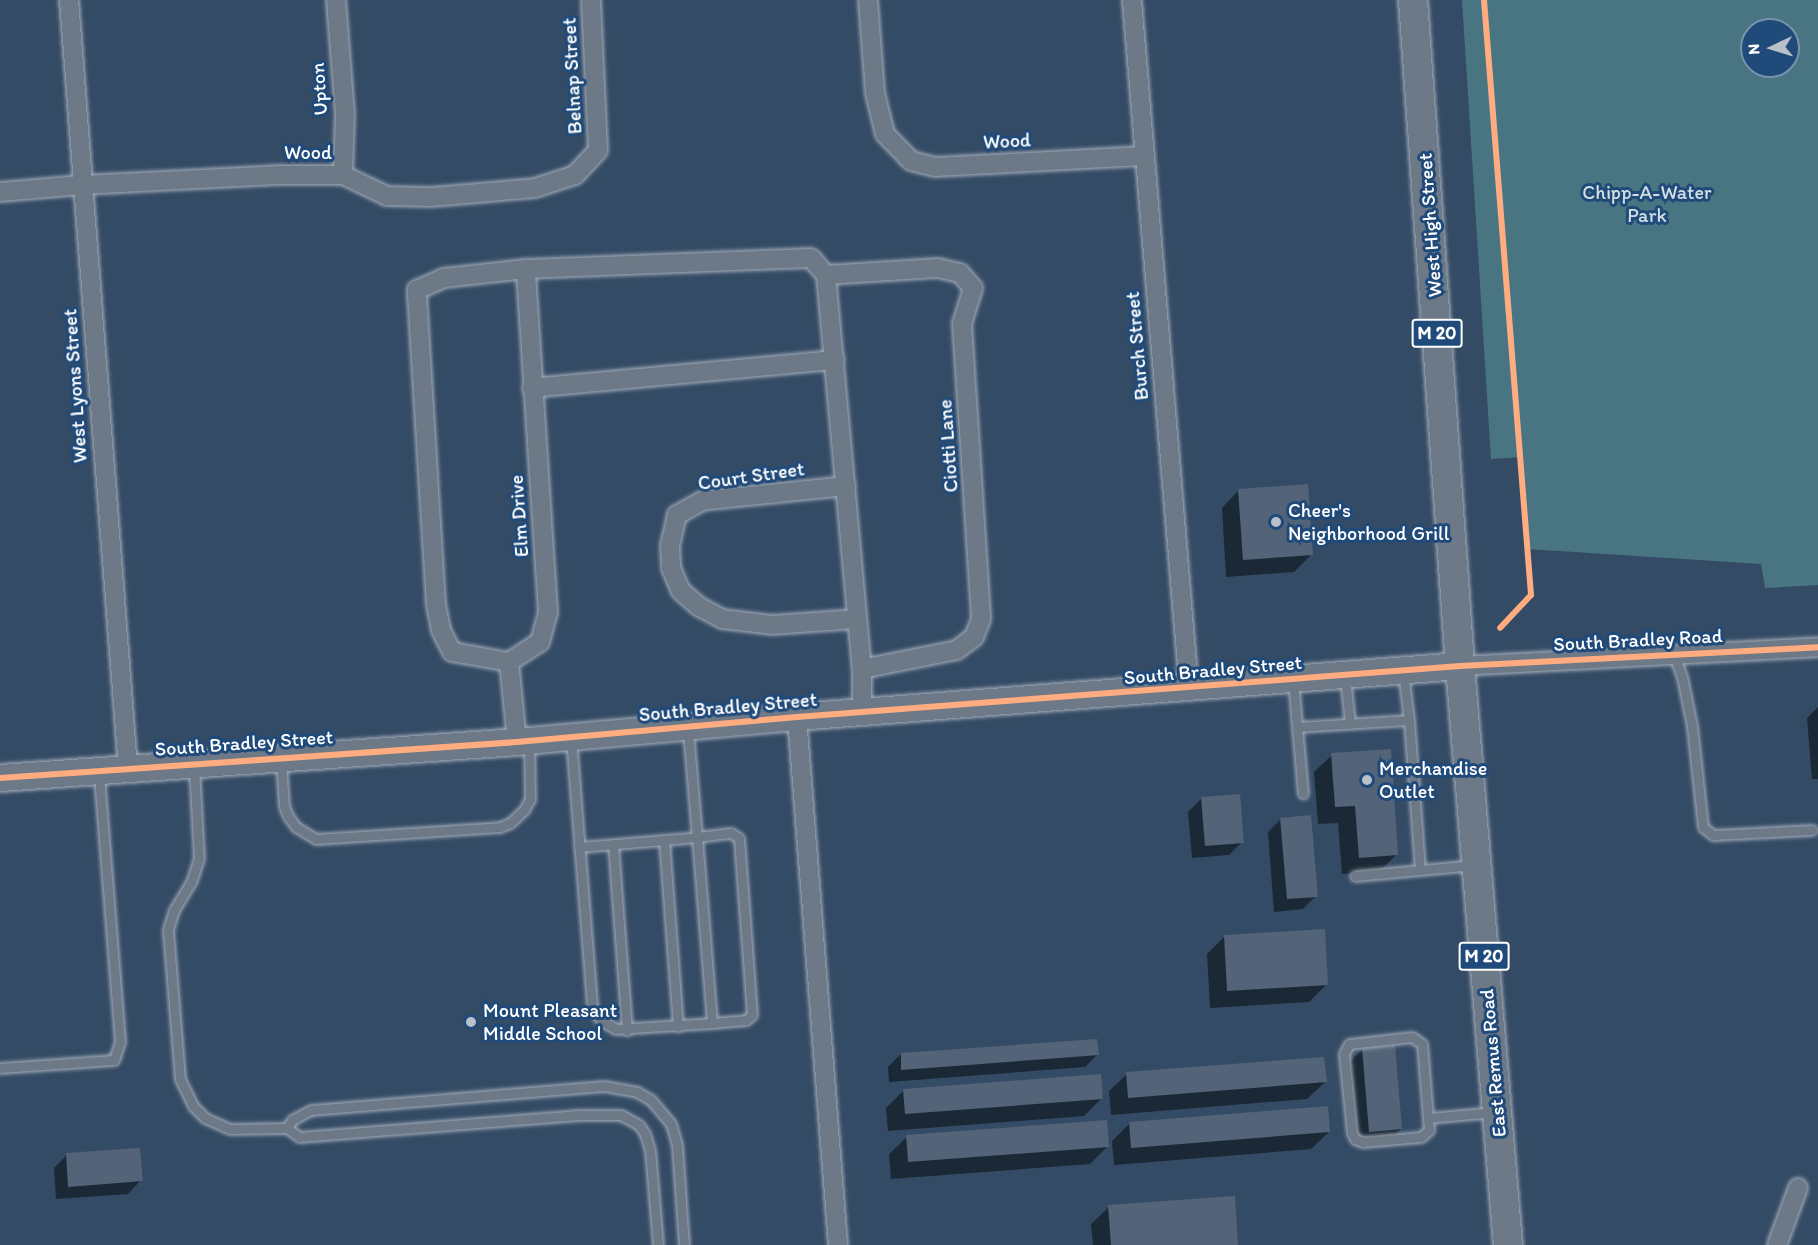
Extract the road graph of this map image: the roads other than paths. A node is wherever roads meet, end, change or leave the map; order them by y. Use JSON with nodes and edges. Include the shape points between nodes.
{"nodes":[{"id":1,"x":69,"y":0,"type":"edge"},
{"id":2,"x":336,"y":0,"type":"edge"},
{"id":3,"x":591,"y":0,"type":"edge"},
{"id":4,"x":868,"y":0,"type":"edge"},
{"id":5,"x":1132,"y":0,"type":"edge"},
{"id":6,"x":1413,"y":0,"type":"edge"},
{"id":7,"x":598,"y":150,"type":"joint"},
{"id":8,"x":1144,"y":156,"type":"junction"},
{"id":9,"x":343,"y":175,"type":"junction"},
{"id":10,"x":82,"y":184,"type":"junction"},
{"id":11,"x":0,"y":192,"type":"edge"},
{"id":12,"x":526,"y":269,"type":"junction"},
{"id":13,"x":826,"y":275,"type":"junction"},
{"id":14,"x":835,"y":360,"type":"junction"},
{"id":15,"x":532,"y":388,"type":"junction"},
{"id":16,"x":846,"y":486,"type":"junction"},
{"id":17,"x":857,"y":619,"type":"junction"},
{"id":18,"x":1818,"y":647,"type":"edge"},
{"id":19,"x":1674,"y":655,"type":"junction"},
{"id":20,"x":509,"y":662,"type":"junction"},
{"id":21,"x":1460,"y":666,"type":"junction"},
{"id":22,"x":862,"y":669,"type":"junction"},
{"id":23,"x":1403,"y":671,"type":"junction"},
{"id":24,"x":1345,"y":676,"type":"junction"},
{"id":25,"x":1293,"y":680,"type":"junction"},
{"id":26,"x":1189,"y":689,"type":"junction"},
{"id":27,"x":862,"y":713,"type":"junction"},
{"id":28,"x":797,"y":717,"type":"junction"},
{"id":29,"x":1408,"y":720,"type":"junction"},
{"id":30,"x":1350,"y":724,"type":"junction"},
{"id":31,"x":688,"y":727,"type":"junction"},
{"id":32,"x":1297,"y":727,"type":"junction"},
{"id":33,"x":571,"y":737,"type":"junction"},
{"id":34,"x":523,"y":741,"type":"junction"},
{"id":35,"x":280,"y":757,"type":"junction"},
{"id":36,"x":194,"y":764,"type":"junction"},
{"id":37,"x":128,"y":769,"type":"junction"},
{"id":38,"x":98,"y":771,"type":"junction"},
{"id":39,"x":0,"y":778,"type":"edge"},
{"id":40,"x":1303,"y":794,"type":"dead end"},
{"id":41,"x":1812,"y":830,"type":"dead end"},
{"id":42,"x":697,"y":837,"type":"junction"},
{"id":43,"x":664,"y":840,"type":"junction"},
{"id":44,"x":613,"y":844,"type":"junction"},
{"id":45,"x":579,"y":847,"type":"junction"},
{"id":46,"x":1476,"y":865,"type":"junction"},
{"id":47,"x":1420,"y":870,"type":"junction"},
{"id":48,"x":1355,"y":876,"type":"dead end"},
{"id":49,"x":712,"y":1023,"type":"junction"},
{"id":50,"x":678,"y":1026,"type":"junction"},
{"id":51,"x":627,"y":1030,"type":"junction"},
{"id":52,"x":0,"y":1068,"type":"edge"},
{"id":53,"x":1497,"y":1111,"type":"junction"},
{"id":54,"x":1428,"y":1118,"type":"junction"},
{"id":55,"x":286,"y":1128,"type":"junction"},
{"id":56,"x":1798,"y":1188,"type":"dead end"},
{"id":57,"x":658,"y":1245,"type":"edge"},
{"id":58,"x":684,"y":1245,"type":"edge"},
{"id":59,"x":838,"y":1245,"type":"edge"},
{"id":60,"x":1508,"y":1245,"type":"edge"},
{"id":61,"x":1777,"y":1245,"type":"edge"}],
"edges":[{"from":1,"to":10,"type":"street","name":"West Lyons Street"},
{"from":2,"to":9,"type":"street","name":"Upton","via":[[345,114]]},
{"from":3,"to":7,"type":"street","name":"Belnap Street"},
{"from":4,"to":8,"type":"street","name":"Wood","via":[[874,93],[885,134],[911,161],[935,167]]},
{"from":5,"to":8,"type":"street","name":"Burch Street"},
{"from":6,"to":21,"type":"main road","name":"West High Street","number":"M 20"},
{"from":7,"to":9,"type":"street","name":"Wood","via":[[575,175],[535,188],[431,197],[387,196]]},
{"from":8,"to":26,"type":"street","name":"Burch Street"},
{"from":9,"to":10,"type":"street","name":"Wood"},
{"from":10,"to":11,"type":"street","name":"Wood"},
{"from":10,"to":37,"type":"street","name":"West Lyons Street"},
{"from":12,"to":13,"type":"street","via":[[811,258]]},
{"from":12,"to":15,"type":"street","name":"Elm Drive"},
{"from":12,"to":20,"type":"street","via":[[444,278],[417,290],[436,604],[441,630],[452,652]]},
{"from":13,"to":14,"type":"street"},
{"from":13,"to":22,"type":"street","name":"Ciotti Lane","via":[[938,268],[960,273],[973,288],[962,323],[981,619],[974,637],[957,650]]},
{"from":14,"to":15,"type":"street"},
{"from":14,"to":16,"type":"street"},
{"from":15,"to":20,"type":"street","name":"Elm Drive","via":[[548,613],[540,642]]},
{"from":16,"to":17,"type":"street"},
{"from":16,"to":17,"type":"street","name":"Court Street","via":[[702,501],[677,515],[670,546],[671,568],[681,591],[722,619],[772,625]]},
{"from":17,"to":22,"type":"street"},
{"from":18,"to":19,"type":"street","name":"South Bradley Road"},
{"from":19,"to":21,"type":"street","name":"South Bradley Road"},
{"from":19,"to":41,"type":"lane","via":[[1692,726],[1703,827],[1713,835]]},
{"from":20,"to":34,"type":"street"},
{"from":21,"to":23,"type":"street","name":"South Bradley Street"},
{"from":21,"to":46,"type":"main road","name":"East Remus Road","number":"M 20"},
{"from":22,"to":27,"type":"street"},
{"from":23,"to":24,"type":"street","name":"South Bradley Street"},
{"from":23,"to":29,"type":"lane"},
{"from":24,"to":25,"type":"street","name":"South Bradley Street"},
{"from":24,"to":30,"type":"lane"},
{"from":25,"to":26,"type":"street","name":"South Bradley Street"},
{"from":25,"to":32,"type":"lane"},
{"from":26,"to":27,"type":"street","name":"South Bradley Street"},
{"from":27,"to":28,"type":"street","name":"South Bradley Street"},
{"from":28,"to":31,"type":"street","name":"South Bradley Street"},
{"from":28,"to":59,"type":"street"},
{"from":29,"to":30,"type":"lane"},
{"from":29,"to":47,"type":"lane"},
{"from":30,"to":32,"type":"lane"},
{"from":31,"to":33,"type":"street","name":"South Bradley Street"},
{"from":31,"to":42,"type":"lane"},
{"from":32,"to":40,"type":"lane"},
{"from":33,"to":34,"type":"street","name":"South Bradley Street"},
{"from":33,"to":45,"type":"lane"},
{"from":34,"to":35,"type":"street","name":"South Bradley Street"},
{"from":34,"to":35,"type":"lane","via":[[530,799],[510,823],[500,827],[342,839],[316,839],[296,827],[284,806]]},
{"from":35,"to":36,"type":"street","name":"South Bradley Street"},
{"from":36,"to":37,"type":"street","name":"South Bradley Street"},
{"from":36,"to":55,"type":"lane","via":[[200,858],[168,930],[180,1079],[193,1106],[218,1126],[248,1130]]},
{"from":37,"to":38,"type":"street","name":"South Bradley Street"},
{"from":38,"to":39,"type":"street","name":"South Bradley Street"},
{"from":38,"to":52,"type":"lane","via":[[120,1042],[114,1060]]},
{"from":42,"to":43,"type":"lane"},
{"from":42,"to":49,"type":"lane"},
{"from":42,"to":49,"type":"lane","via":[[731,834],[740,838],[742,859],[752,1015],[746,1020]]},
{"from":43,"to":44,"type":"lane"},
{"from":43,"to":50,"type":"lane"},
{"from":44,"to":45,"type":"lane"},
{"from":44,"to":51,"type":"lane"},
{"from":45,"to":51,"type":"lane","via":[[592,1005],[602,1021]]},
{"from":46,"to":47,"type":"lane"},
{"from":46,"to":53,"type":"main road","name":"East Remus Road","number":"M 20"},
{"from":47,"to":48,"type":"lane"},
{"from":49,"to":50,"type":"lane"},
{"from":50,"to":51,"type":"lane"},
{"from":53,"to":54,"type":"lane"},
{"from":53,"to":60,"type":"main road","name":"East Remus Road","number":"M 20"},
{"from":54,"to":54,"type":"lane","via":[[1429,1130],[1421,1137],[1363,1142],[1355,1139],[1344,1054],[1350,1044],[1412,1037],[1422,1044]]},
{"from":55,"to":57,"type":"lane","via":[[299,1137],[576,1115],[621,1115],[639,1125],[650,1150]]},
{"from":55,"to":58,"type":"lane","via":[[311,1110],[604,1086],[637,1092],[661,1110],[674,1134]]},
{"from":56,"to":61,"type":"street"}]}
